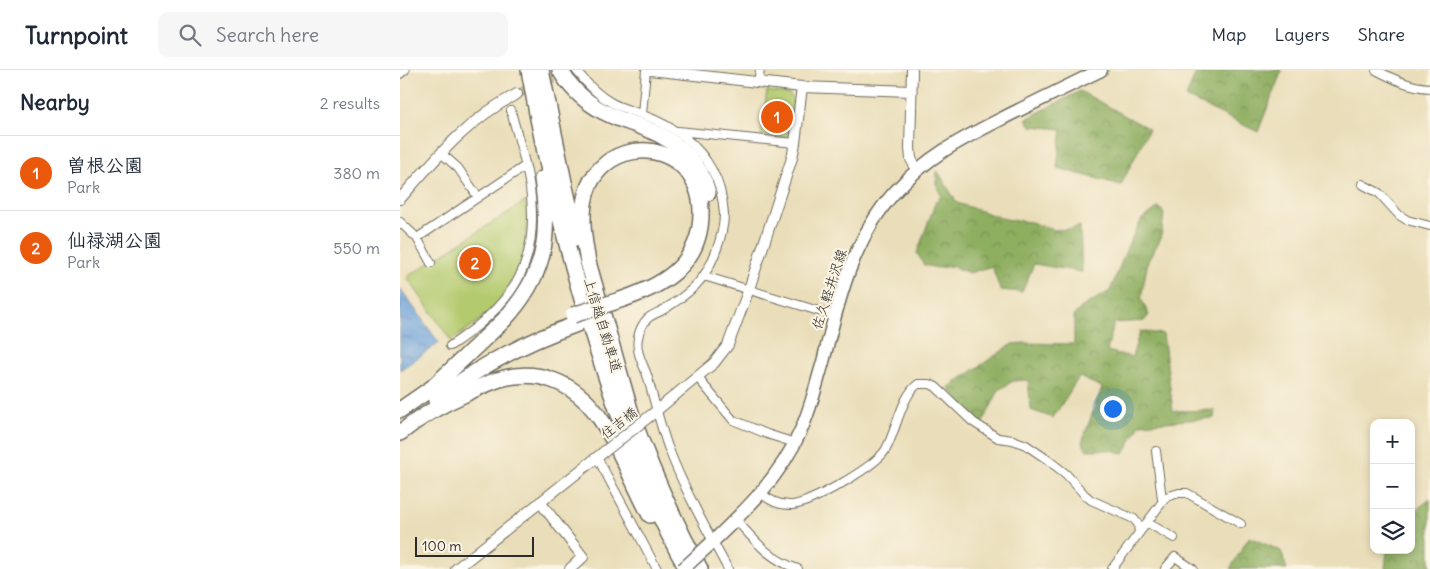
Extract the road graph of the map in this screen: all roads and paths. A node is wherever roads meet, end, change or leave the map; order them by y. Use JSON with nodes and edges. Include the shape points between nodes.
{"nodes":[{"id":1,"x":405,"y":70,"type":"edge"},
{"id":2,"x":525,"y":70,"type":"edge"},
{"id":3,"x":529,"y":70,"type":"edge"},
{"id":4,"x":541,"y":70,"type":"edge"},
{"id":5,"x":560,"y":70,"type":"edge"},
{"id":6,"x":576,"y":70,"type":"edge"},
{"id":7,"x":648,"y":70,"type":"edge"},
{"id":8,"x":760,"y":70,"type":"edge"},
{"id":9,"x":912,"y":70,"type":"edge"},
{"id":10,"x":919,"y":70,"type":"edge"},
{"id":11,"x":1101,"y":70,"type":"edge"},
{"id":12,"x":1376,"y":70,"type":"edge"},
{"id":13,"x":400,"y":74,"type":"edge"},
{"id":14,"x":758,"y":83,"type":"junction"},
{"id":15,"x":802,"y":87,"type":"junction"},
{"id":16,"x":1430,"y":88,"type":"edge"},
{"id":17,"x":911,"y":91,"type":"junction"},
{"id":18,"x":517,"y":94,"type":"tunnel mouth"},
{"id":19,"x":511,"y":111,"type":"dead end"},
{"id":20,"x":642,"y":114,"type":"junction"},
{"id":21,"x":678,"y":131,"type":"junction"},
{"id":22,"x":796,"y":143,"type":"junction"},
{"id":23,"x":441,"y":153,"type":"junction"},
{"id":24,"x":525,"y":166,"type":"junction"},
{"id":25,"x":917,"y":170,"type":"junction"},
{"id":26,"x":1362,"y":184,"type":"dead end"},
{"id":27,"x":478,"y":197,"type":"junction"},
{"id":28,"x":400,"y":199,"type":"edge"},
{"id":29,"x":400,"y":222,"type":"edge"},
{"id":30,"x":1430,"y":226,"type":"edge"},
{"id":31,"x":416,"y":238,"type":"junction"},
{"id":32,"x":432,"y":262,"type":"dead end"},
{"id":33,"x":704,"y":276,"type":"junction"},
{"id":34,"x":749,"y":290,"type":"junction"},
{"id":35,"x":615,"y":307,"type":"junction"},
{"id":36,"x":834,"y":316,"type":"junction"},
{"id":37,"x":575,"y":320,"type":"junction"},
{"id":38,"x":450,"y":346,"type":"dead end"},
{"id":39,"x":698,"y":378,"type":"junction"},
{"id":40,"x":434,"y":386,"type":"junction"},
{"id":41,"x":400,"y":410,"type":"edge"},
{"id":42,"x":654,"y":413,"type":"junction"},
{"id":43,"x":634,"y":420,"type":"junction"},
{"id":44,"x":403,"y":431,"type":"edge"},
{"id":45,"x":795,"y":443,"type":"junction"},
{"id":46,"x":1156,"y":450,"type":"dead end"},
{"id":47,"x":601,"y":454,"type":"junction"},
{"id":48,"x":761,"y":493,"type":"junction"},
{"id":49,"x":1163,"y":501,"type":"junction"},
{"id":50,"x":540,"y":502,"type":"junction"},
{"id":51,"x":736,"y":520,"type":"junction"},
{"id":52,"x":1148,"y":523,"type":"junction"},
{"id":53,"x":1241,"y":524,"type":"dead end"},
{"id":54,"x":1139,"y":533,"type":"junction"},
{"id":55,"x":1174,"y":538,"type":"dead end"},
{"id":56,"x":710,"y":544,"type":"junction"},
{"id":57,"x":456,"y":569,"type":"edge"},
{"id":58,"x":570,"y":569,"type":"edge"},
{"id":59,"x":657,"y":569,"type":"edge"},
{"id":60,"x":684,"y":569,"type":"edge"},
{"id":61,"x":700,"y":569,"type":"edge"},
{"id":62,"x":728,"y":569,"type":"edge"},
{"id":63,"x":798,"y":569,"type":"edge"},
{"id":64,"x":1112,"y":569,"type":"edge"},
{"id":65,"x":1165,"y":569,"type":"edge"},
{"id":66,"x":1193,"y":569,"type":"edge"}],
"edges":[{"from":1,"to":13,"type":"street"},
{"from":2,"to":40,"type":"highway","via":[[544,194],[546,230],[539,268],[514,309]]},
{"from":3,"to":60,"type":"highway","name":"上信越自動車道","via":[[567,247],[603,369],[647,487]]},
{"from":4,"to":43,"type":"highway","name":"上信越自動車道","via":[[578,243]]},
{"from":5,"to":35,"type":"highway","via":[[574,90],[598,109],[675,143],[701,173],[709,198],[709,232],[696,264],[666,291],[649,300]]},
{"from":6,"to":20,"type":"street","via":[[597,93],[627,110]]},
{"from":7,"to":14,"type":"street"},
{"from":7,"to":20,"type":"street"},
{"from":8,"to":14,"type":"street"},
{"from":9,"to":10,"type":"street"},
{"from":9,"to":17,"type":"street"},
{"from":11,"to":25,"type":"main road","name":"佐久軽井沢線","via":[[954,143]]},
{"from":12,"to":16,"type":"street","via":[[1405,84]]},
{"from":14,"to":15,"type":"street"},
{"from":15,"to":17,"type":"street"},
{"from":15,"to":22,"type":"street","name":"住吉橋"},
{"from":17,"to":25,"type":"street","via":[[910,148]]},
{"from":18,"to":23,"type":"street","via":[[487,111]]},
{"from":19,"to":24,"type":"street"},
{"from":20,"to":21,"type":"street"},
{"from":21,"to":22,"type":"street"},
{"from":21,"to":33,"type":"street","via":[[697,149],[712,171],[724,215],[716,251]]},
{"from":22,"to":34,"type":"street","name":"住吉橋"},
{"from":23,"to":27,"type":"street","via":[[464,175]]},
{"from":23,"to":28,"type":"street"},
{"from":24,"to":27,"type":"street"},
{"from":24,"to":38,"type":"street","via":[[533,224],[522,274],[493,313]]},
{"from":25,"to":36,"type":"main road","name":"佐久軽井沢線","via":[[877,214],[868,229],[848,272]]},
{"from":26,"to":30,"type":"street","via":[[1378,193],[1407,220]]},
{"from":27,"to":31,"type":"street"},
{"from":29,"to":31,"type":"street"},
{"from":31,"to":32,"type":"street"},
{"from":33,"to":34,"type":"street"},
{"from":33,"to":42,"type":"street","via":[[674,303],[648,318],[641,328],[638,350]]},
{"from":34,"to":36,"type":"street"},
{"from":34,"to":39,"type":"street","name":"住吉橋","via":[[728,345]]},
{"from":35,"to":37,"type":"highway","bridge":true},
{"from":35,"to":43,"type":"highway","via":[[674,273],[688,259],[700,230],[700,196],[696,186],[687,171],[664,154],[643,150],[614,158],[594,176],[586,194],[583,227],[588,262]]},
{"from":36,"to":45,"type":"main road","name":"佐久軽井沢線","via":[[814,396]]},
{"from":37,"to":40,"type":"highway","via":[[539,328]]},
{"from":37,"to":44,"type":"highway","via":[[473,373]]},
{"from":39,"to":42,"type":"street","name":"住吉橋"},
{"from":39,"to":45,"type":"street","via":[[733,420]]},
{"from":40,"to":41,"type":"highway"},
{"from":42,"to":47,"type":"street","name":"住吉橋","bridge":true},
{"from":42,"to":56,"type":"street"},
{"from":43,"to":61,"type":"highway","name":"上信越自動車道","via":[[658,483]]},
{"from":44,"to":60,"type":"highway","via":[[435,409],[497,380],[522,375],[559,382],[581,396],[598,416],[648,512]]},
{"from":45,"to":48,"type":"main road","name":"佐久軽井沢線"},
{"from":46,"to":49,"type":"street"},
{"from":47,"to":50,"type":"street","name":"住吉橋"},
{"from":47,"to":59,"type":"street"},
{"from":48,"to":51,"type":"main road","name":"佐久軽井沢線"},
{"from":48,"to":54,"type":"street","via":[[783,505],[802,503],[871,465],[887,448],[910,392],[918,384],[930,384],[973,422],[998,438],[1026,445],[1066,474],[1091,500],[1134,519]]},
{"from":49,"to":52,"type":"street"},
{"from":49,"to":53,"type":"street","via":[[1166,497],[1187,492]]},
{"from":50,"to":57,"type":"street","name":"住吉橋"},
{"from":50,"to":58,"type":"street","via":[[583,557]]},
{"from":51,"to":56,"type":"main road","name":"佐久軽井沢線"},
{"from":51,"to":63,"type":"street","via":[[770,556]]},
{"from":52,"to":54,"type":"street"},
{"from":52,"to":55,"type":"street"},
{"from":54,"to":64,"type":"street"},
{"from":56,"to":60,"type":"main road","name":"佐久軽井沢線","bridge":true},
{"from":56,"to":62,"type":"street"},
{"from":65,"to":66,"type":"street","via":[[1175,557]]}]}
